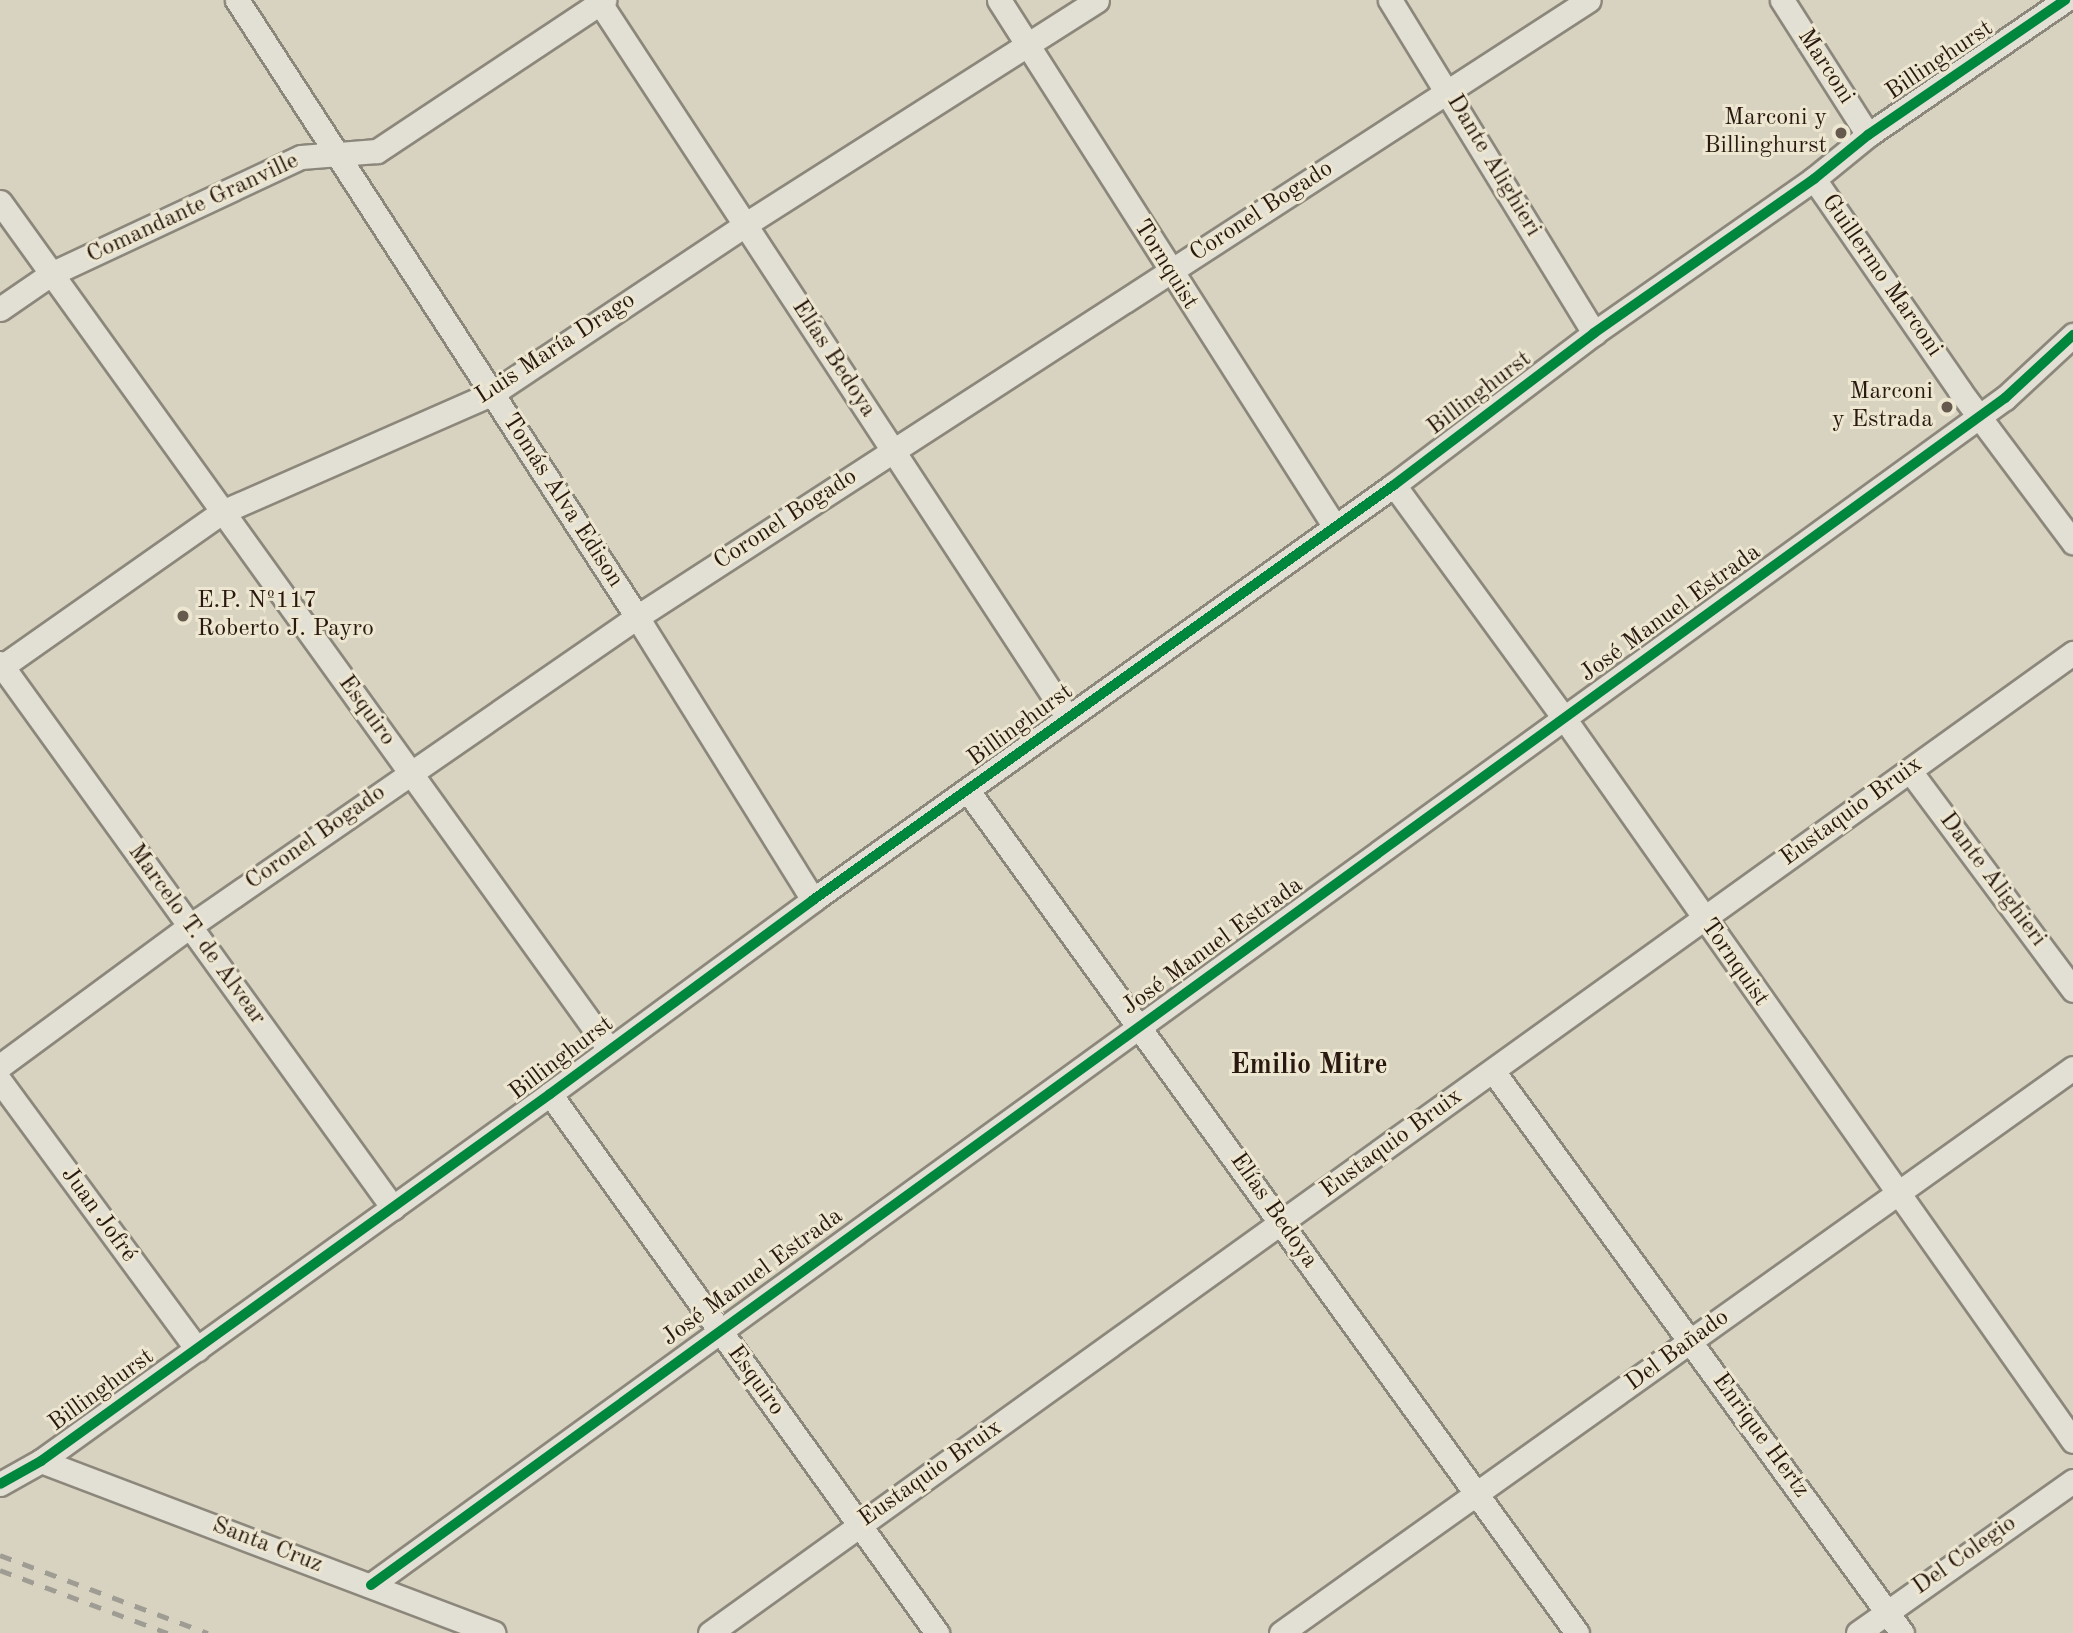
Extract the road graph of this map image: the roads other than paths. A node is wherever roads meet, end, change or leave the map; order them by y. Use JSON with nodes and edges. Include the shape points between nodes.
{"nodes":[{"id":1,"x":237,"y":0,"type":"edge"},
{"id":2,"x":999,"y":0,"type":"edge"},
{"id":3,"x":1097,"y":0,"type":"edge"},
{"id":4,"x":1390,"y":0,"type":"edge"},
{"id":5,"x":1589,"y":0,"type":"edge"},
{"id":6,"x":1782,"y":0,"type":"edge"},
{"id":7,"x":2065,"y":0,"type":"edge"},
{"id":8,"x":600,"y":1,"type":"edge"},
{"id":9,"x":1027,"y":45,"type":"junction"},
{"id":10,"x":1447,"y":89,"type":"junction"},
{"id":11,"x":1868,"y":135,"type":"junction"},
{"id":12,"x":338,"y":155,"type":"junction"},
{"id":13,"x":1814,"y":179,"type":"junction"},
{"id":14,"x":0,"y":202,"type":"edge"},
{"id":15,"x":746,"y":224,"type":"junction"},
{"id":16,"x":1170,"y":273,"type":"junction"},
{"id":17,"x":51,"y":274,"type":"junction"},
{"id":18,"x":0,"y":309,"type":"edge"},
{"id":19,"x":1594,"y":333,"type":"junction"},
{"id":20,"x":2073,"y":335,"type":"edge"},
{"id":21,"x":493,"y":393,"type":"junction"},
{"id":22,"x":1979,"y":416,"type":"junction"},
{"id":23,"x":892,"y":452,"type":"junction"},
{"id":24,"x":1394,"y":485,"type":"junction"},
{"id":25,"x":222,"y":512,"type":"junction"},
{"id":26,"x":1335,"y":527,"type":"junction"},
{"id":27,"x":2073,"y":542,"type":"edge"},
{"id":28,"x":637,"y":617,"type":"junction"},
{"id":29,"x":2073,"y":653,"type":"edge"},
{"id":30,"x":1,"y":666,"type":"edge"},
{"id":31,"x":1068,"y":718,"type":"junction"},
{"id":32,"x":1564,"y":718,"type":"junction"},
{"id":33,"x":1910,"y":771,"type":"junction"},
{"id":34,"x":410,"y":772,"type":"junction"},
{"id":35,"x":968,"y":791,"type":"junction"},
{"id":36,"x":813,"y":900,"type":"junction"},
{"id":37,"x":1703,"y":919,"type":"junction"},
{"id":38,"x":190,"y":926,"type":"junction"},
{"id":39,"x":2073,"y":990,"type":"edge"},
{"id":40,"x":1141,"y":1025,"type":"junction"},
{"id":41,"x":609,"y":1049,"type":"junction"},
{"id":42,"x":0,"y":1066,"type":"edge"},
{"id":43,"x":2073,"y":1068,"type":"edge"},
{"id":44,"x":1493,"y":1071,"type":"junction"},
{"id":45,"x":0,"y":1081,"type":"edge"},
{"id":46,"x":550,"y":1094,"type":"junction"},
{"id":47,"x":1896,"y":1195,"type":"junction"},
{"id":48,"x":393,"y":1208,"type":"junction"},
{"id":49,"x":1282,"y":1224,"type":"junction"},
{"id":50,"x":718,"y":1329,"type":"junction"},
{"id":51,"x":1691,"y":1341,"type":"junction"},
{"id":52,"x":197,"y":1349,"type":"junction"},
{"id":53,"x":2073,"y":1441,"type":"edge"},
{"id":54,"x":41,"y":1461,"type":"junction"},
{"id":55,"x":2073,"y":1481,"type":"edge"},
{"id":56,"x":0,"y":1484,"type":"edge"},
{"id":57,"x":1476,"y":1495,"type":"junction"},
{"id":58,"x":859,"y":1525,"type":"junction"},
{"id":59,"x":371,"y":1585,"type":"junction"},
{"id":60,"x":1886,"y":1612,"type":"junction"},
{"id":61,"x":493,"y":1633,"type":"edge"},
{"id":62,"x":710,"y":1633,"type":"edge"},
{"id":63,"x":937,"y":1633,"type":"edge"},
{"id":64,"x":1281,"y":1633,"type":"edge"},
{"id":65,"x":1577,"y":1633,"type":"edge"},
{"id":66,"x":1858,"y":1633,"type":"edge"},
{"id":67,"x":1902,"y":1633,"type":"edge"}],
"edges":[{"from":1,"to":12,"type":"street","name":"Tomás Alva Edison"},
{"from":2,"to":9,"type":"street","name":"Tornquist"},
{"from":3,"to":9,"type":"street","name":"Luis María Drago"},
{"from":4,"to":10,"type":"street","name":"Dante Alighieri"},
{"from":5,"to":10,"type":"street","name":"Coronel Bogado"},
{"from":6,"to":11,"type":"street","name":"Marconi"},
{"from":7,"to":11,"type":"street","name":"Billinghurst"},
{"from":8,"to":12,"type":"street","name":"Comandante Granville","via":[[377,151]]},
{"from":8,"to":15,"type":"street","name":"Elías Bedoya"},
{"from":9,"to":15,"type":"street","name":"Luis María Drago"},
{"from":9,"to":16,"type":"street","name":"Tornquist"},
{"from":10,"to":16,"type":"street","name":"Coronel Bogado"},
{"from":10,"to":19,"type":"street","name":"Dante Alighieri"},
{"from":11,"to":13,"type":"street","name":"Billinghurst"},
{"from":12,"to":17,"type":"street","name":"Comandante Granville","via":[[301,157]]},
{"from":12,"to":21,"type":"street","name":"Tomás Alva Edison"},
{"from":13,"to":19,"type":"street","name":"Billinghurst"},
{"from":13,"to":22,"type":"street","name":"Guillermo Marconi"},
{"from":14,"to":17,"type":"street","name":"Esquiro"},
{"from":15,"to":21,"type":"street","name":"Luis María Drago"},
{"from":15,"to":23,"type":"street","name":"Elías Bedoya"},
{"from":16,"to":23,"type":"street","name":"Coronel Bogado"},
{"from":16,"to":26,"type":"street","name":"Tornquist"},
{"from":17,"to":18,"type":"street","name":"Comandante Granville"},
{"from":17,"to":25,"type":"street","name":"Esquiro"},
{"from":19,"to":24,"type":"street","name":"Billinghurst"},
{"from":20,"to":22,"type":"street","name":"José Manuel Estrada"},
{"from":21,"to":25,"type":"street","name":"Luis María Drago"},
{"from":21,"to":28,"type":"street","name":"Tomás Alva Edison"},
{"from":22,"to":27,"type":"street","name":"Guillermo Marconi"},
{"from":22,"to":32,"type":"street","name":"José Manuel Estrada"},
{"from":23,"to":28,"type":"street","name":"Coronel Bogado"},
{"from":23,"to":31,"type":"street","name":"Elías Bedoya"},
{"from":24,"to":26,"type":"street","name":"Billinghurst"},
{"from":24,"to":32,"type":"street","name":"Tornquist"},
{"from":25,"to":30,"type":"street","name":"Luis María Drago"},
{"from":25,"to":34,"type":"street","name":"Esquiro"},
{"from":26,"to":31,"type":"street","name":"Billinghurst"},
{"from":28,"to":34,"type":"street","name":"Coronel Bogado"},
{"from":28,"to":36,"type":"street","name":"Tomás Alva Edison"},
{"from":29,"to":33,"type":"street","name":"Eustaquio Bruix"},
{"from":30,"to":38,"type":"street","name":"Marcelo T. de Alvear"},
{"from":31,"to":35,"type":"street","name":"Billinghurst"},
{"from":32,"to":37,"type":"street","name":"Tornquist"},
{"from":32,"to":40,"type":"street","name":"José Manuel Estrada"},
{"from":33,"to":37,"type":"street","name":"Eustaquio Bruix"},
{"from":33,"to":39,"type":"street","name":"Dante Alighieri"},
{"from":34,"to":38,"type":"street","name":"Coronel Bogado"},
{"from":34,"to":41,"type":"street","name":"Esquiro"},
{"from":35,"to":36,"type":"street","name":"Billinghurst"},
{"from":35,"to":40,"type":"street","name":"Elías Bedoya"},
{"from":36,"to":41,"type":"street","name":"Billinghurst"},
{"from":37,"to":44,"type":"street","name":"Eustaquio Bruix"},
{"from":37,"to":47,"type":"street","name":"Tornquist"},
{"from":38,"to":42,"type":"street","name":"Coronel Bogado"},
{"from":38,"to":48,"type":"street","name":"Marcelo T. de Alvear"},
{"from":40,"to":49,"type":"street","name":"Elías Bedoya"},
{"from":40,"to":50,"type":"street","name":"José Manuel Estrada"},
{"from":41,"to":46,"type":"street","name":"Billinghurst"},
{"from":43,"to":47,"type":"street","name":"Del Bañado"},
{"from":44,"to":49,"type":"street","name":"Eustaquio Bruix"},
{"from":44,"to":51,"type":"street","name":"Enrique Hertz"},
{"from":45,"to":52,"type":"street","name":"Juan Jofré"},
{"from":46,"to":48,"type":"street","name":"Billinghurst"},
{"from":46,"to":50,"type":"street","name":"Esquiro"},
{"from":47,"to":51,"type":"street","name":"Del Bañado"},
{"from":47,"to":53,"type":"street","name":"Tornquist"},
{"from":48,"to":52,"type":"street","name":"Billinghurst"},
{"from":49,"to":57,"type":"street","name":"Elías Bedoya"},
{"from":49,"to":58,"type":"street","name":"Eustaquio Bruix"},
{"from":50,"to":58,"type":"street","name":"Esquiro"},
{"from":50,"to":59,"type":"street","name":"José Manuel Estrada"},
{"from":51,"to":57,"type":"street","name":"Del Bañado"},
{"from":51,"to":60,"type":"street","name":"Enrique Hertz"},
{"from":52,"to":54,"type":"street","name":"Billinghurst"},
{"from":54,"to":56,"type":"street","name":"Billinghurst"},
{"from":54,"to":59,"type":"street","name":"Santa Cruz"},
{"from":55,"to":60,"type":"street","name":"Del Colegio"},
{"from":57,"to":64,"type":"street","name":"Del Bañado"},
{"from":57,"to":65,"type":"street","name":"Elías Bedoya"},
{"from":58,"to":62,"type":"street","name":"Eustaquio Bruix"},
{"from":58,"to":63,"type":"street","name":"Esquiro"},
{"from":59,"to":61,"type":"street","name":"Santa Cruz"},
{"from":60,"to":66,"type":"street","name":"Del Colegio"},
{"from":60,"to":67,"type":"street","name":"Enrique Hertz"}]}
